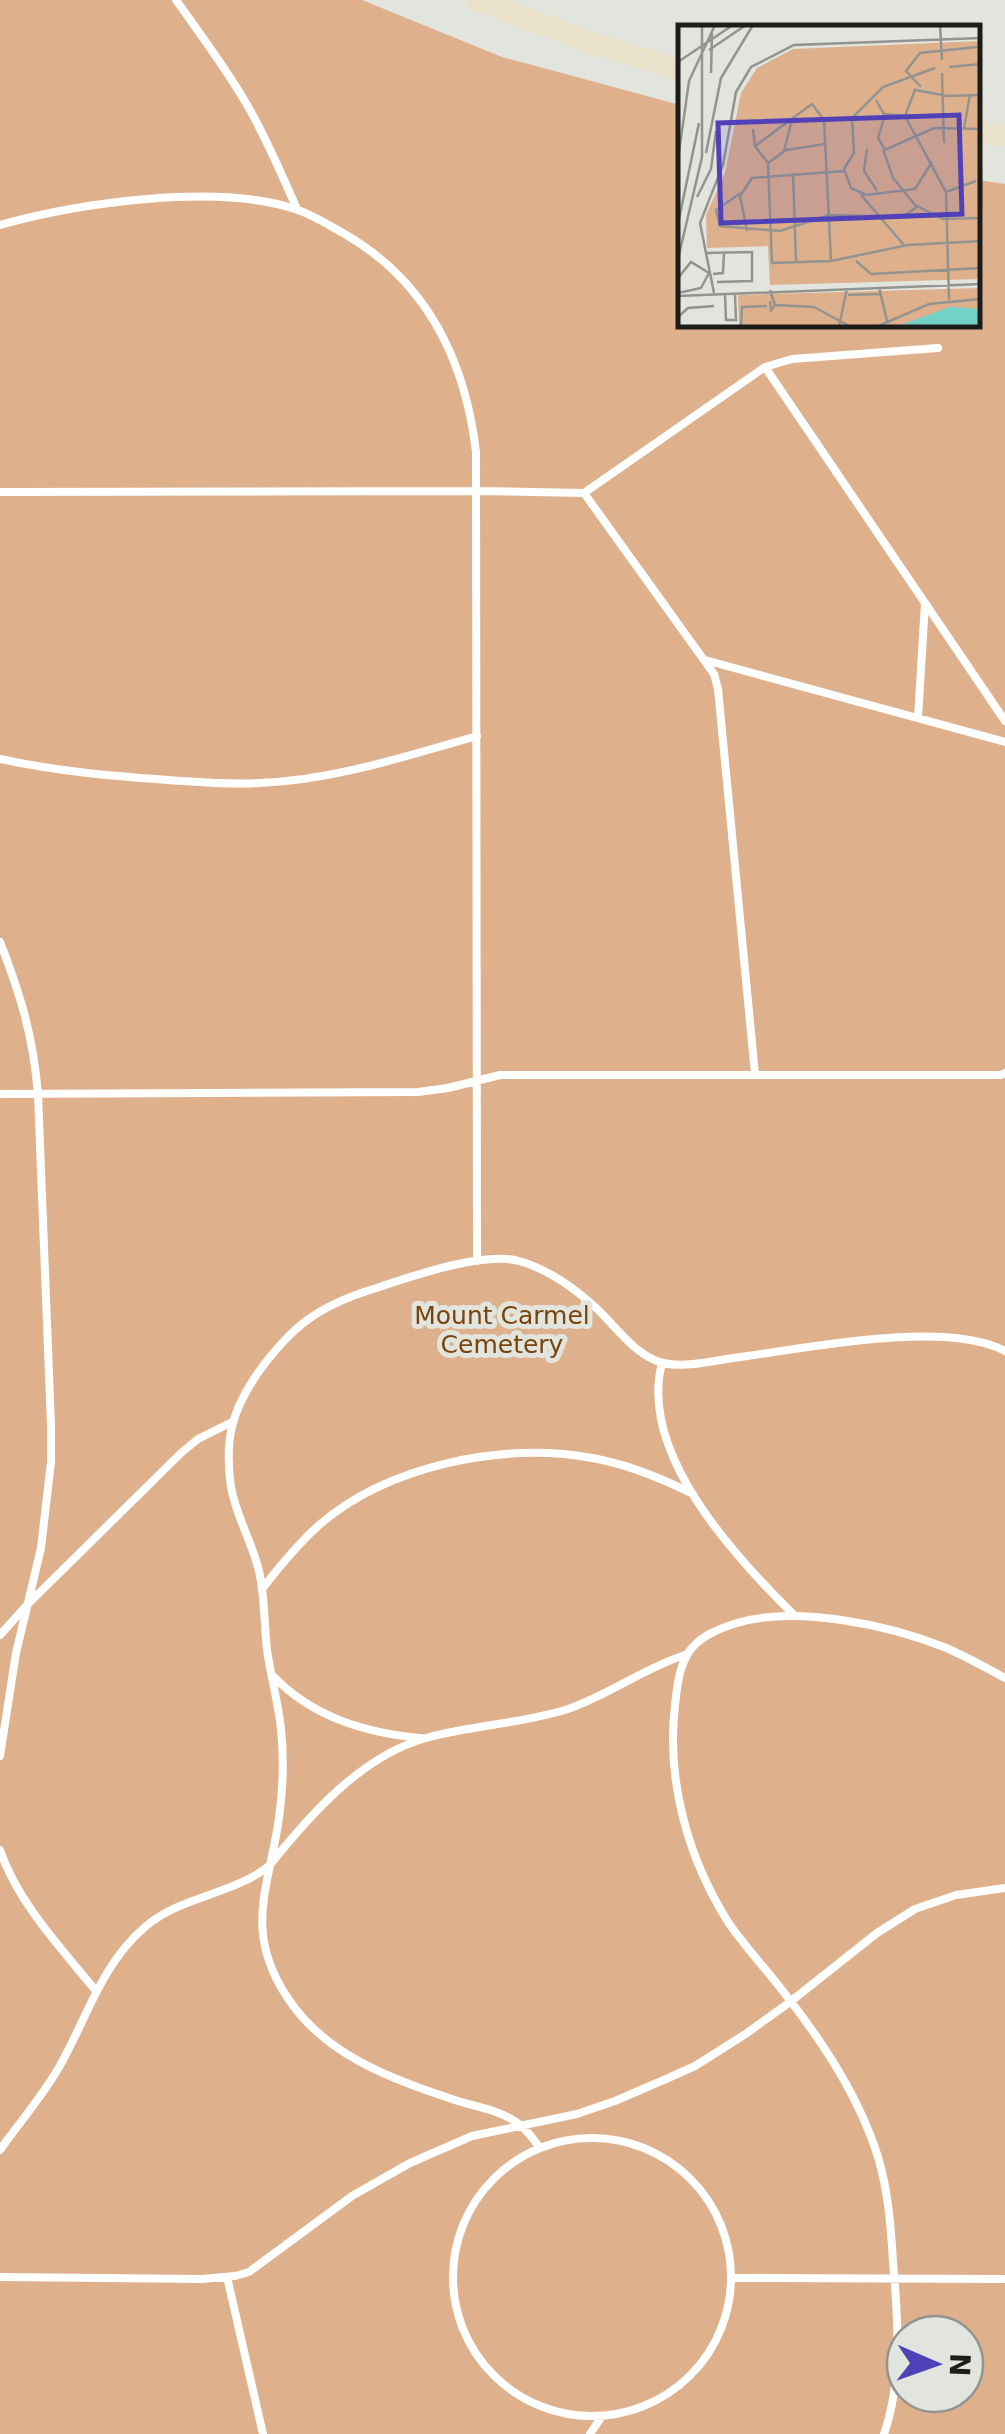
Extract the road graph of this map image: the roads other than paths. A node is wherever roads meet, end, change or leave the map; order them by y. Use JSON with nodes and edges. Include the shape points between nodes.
{"nodes":[{"id":1,"x":176,"y":0,"type":"edge"},
{"id":2,"x":477,"y":0,"type":"edge"},
{"id":3,"x":678,"y":69,"type":"edge"},
{"id":4,"x":980,"y":132,"type":"edge"},
{"id":5,"x":1005,"y":136,"type":"edge"},
{"id":6,"x":297,"y":209,"type":"junction"},
{"id":7,"x":0,"y":226,"type":"edge"},
{"id":8,"x":938,"y":348,"type":"dead end"},
{"id":9,"x":764,"y":367,"type":"junction"},
{"id":10,"x":477,"y":491,"type":"junction"},
{"id":11,"x":0,"y":492,"type":"edge"},
{"id":12,"x":584,"y":493,"type":"junction"},
{"id":13,"x":926,"y":604,"type":"junction"},
{"id":14,"x":706,"y":660,"type":"junction"},
{"id":15,"x":918,"y":718,"type":"junction"},
{"id":16,"x":1005,"y":721,"type":"edge"},
{"id":17,"x":477,"y":736,"type":"junction"},
{"id":18,"x":1005,"y":742,"type":"edge"},
{"id":19,"x":0,"y":760,"type":"edge"},
{"id":20,"x":0,"y":942,"type":"edge"},
{"id":21,"x":1005,"y":1073,"type":"edge"},
{"id":22,"x":755,"y":1074,"type":"junction"},
{"id":23,"x":477,"y":1080,"type":"junction"},
{"id":24,"x":0,"y":1094,"type":"edge"},
{"id":25,"x":38,"y":1094,"type":"junction"},
{"id":26,"x":477,"y":1260,"type":"junction"},
{"id":27,"x":1005,"y":1350,"type":"edge"},
{"id":28,"x":662,"y":1363,"type":"junction"},
{"id":29,"x":232,"y":1422,"type":"junction"},
{"id":30,"x":693,"y":1494,"type":"junction"},
{"id":31,"x":262,"y":1589,"type":"junction"},
{"id":32,"x":27,"y":1606,"type":"junction"},
{"id":33,"x":795,"y":1616,"type":"junction"},
{"id":34,"x":0,"y":1636,"type":"edge"},
{"id":35,"x":685,"y":1655,"type":"junction"},
{"id":36,"x":272,"y":1675,"type":"junction"},
{"id":37,"x":1005,"y":1678,"type":"edge"},
{"id":38,"x":424,"y":1738,"type":"junction"},
{"id":39,"x":0,"y":1756,"type":"edge"},
{"id":40,"x":0,"y":1850,"type":"edge"},
{"id":41,"x":268,"y":1866,"type":"junction"},
{"id":42,"x":1005,"y":1888,"type":"edge"},
{"id":43,"x":96,"y":1990,"type":"junction"},
{"id":44,"x":790,"y":2002,"type":"junction"},
{"id":45,"x":521,"y":2126,"type":"junction"},
{"id":46,"x":540,"y":2148,"type":"junction"},
{"id":47,"x":0,"y":2150,"type":"edge"},
{"id":48,"x":0,"y":2278,"type":"edge"},
{"id":49,"x":228,"y":2278,"type":"junction"},
{"id":50,"x":731,"y":2278,"type":"junction"},
{"id":51,"x":895,"y":2279,"type":"junction"},
{"id":52,"x":1005,"y":2279,"type":"edge"},
{"id":53,"x":602,"y":2416,"type":"junction"},
{"id":54,"x":263,"y":2434,"type":"edge"},
{"id":55,"x":590,"y":2434,"type":"edge"},
{"id":56,"x":884,"y":2434,"type":"edge"}],
"edges":[{"from":1,"to":6,"type":"lane","via":[[248,106]]},
{"from":2,"to":3,"type":"main road"},
{"from":4,"to":5,"type":"main road"},
{"from":6,"to":7,"type":"lane","via":[[260,200],[142,200]]},
{"from":6,"to":10,"type":"lane","via":[[378,256],[423,302],[466,393]]},
{"from":8,"to":9,"type":"lane"},
{"from":9,"to":12,"type":"lane"},
{"from":9,"to":13,"type":"lane"},
{"from":10,"to":11,"type":"lane"},
{"from":10,"to":12,"type":"lane"},
{"from":10,"to":17,"type":"lane"},
{"from":12,"to":14,"type":"lane"},
{"from":13,"to":15,"type":"lane"},
{"from":13,"to":16,"type":"lane"},
{"from":14,"to":15,"type":"lane"},
{"from":14,"to":22,"type":"lane","via":[[718,689]]},
{"from":15,"to":18,"type":"lane"},
{"from":17,"to":19,"type":"lane","via":[[370,766],[258,784],[127,778]]},
{"from":17,"to":23,"type":"lane"},
{"from":20,"to":25,"type":"lane","via":[[26,1013]]},
{"from":21,"to":22,"type":"lane"},
{"from":22,"to":23,"type":"lane"},
{"from":23,"to":25,"type":"lane","via":[[403,1092]]},
{"from":23,"to":26,"type":"lane"},
{"from":24,"to":25,"type":"lane"},
{"from":25,"to":32,"type":"lane","via":[[51,1425],[42,1548]]},
{"from":26,"to":28,"type":"lane","via":[[514,1260],[548,1273]]},
{"from":26,"to":29,"type":"lane","via":[[365,1292],[305,1320],[265,1363]]},
{"from":27,"to":28,"type":"lane","via":[[929,1336]]},
{"from":28,"to":30,"type":"lane","via":[[657,1394],[663,1430]]},
{"from":29,"to":31,"type":"lane","via":[[232,1488]]},
{"from":29,"to":32,"type":"lane","via":[[181,1453]]},
{"from":30,"to":31,"type":"lane","via":[[593,1458],[543,1452],[477,1458],[362,1496],[301,1543]]},
{"from":30,"to":33,"type":"lane"},
{"from":31,"to":36,"type":"lane"},
{"from":32,"to":34,"type":"lane"},
{"from":32,"to":39,"type":"lane"},
{"from":33,"to":35,"type":"lane","via":[[756,1618],[719,1630]]},
{"from":33,"to":37,"type":"lane","via":[[907,1635]]},
{"from":35,"to":38,"type":"lane","via":[[556,1713]]},
{"from":35,"to":44,"type":"lane","via":[[672,1748],[686,1828],[728,1922]]},
{"from":36,"to":38,"type":"lane","via":[[331,1717],[388,1735]]},
{"from":36,"to":41,"type":"lane","via":[[282,1758]]},
{"from":38,"to":41,"type":"lane","via":[[346,1783]]},
{"from":40,"to":43,"type":"lane","via":[[19,1889]]},
{"from":41,"to":43,"type":"lane","via":[[145,1927]]},
{"from":41,"to":45,"type":"lane","via":[[265,1949],[278,1984],[305,2022],[336,2048],[386,2074]]},
{"from":42,"to":44,"type":"lane","via":[[915,1909]]},
{"from":43,"to":47,"type":"lane","via":[[50,2082]]},
{"from":44,"to":45,"type":"lane","via":[[719,2052],[666,2079],[590,2110]]},
{"from":44,"to":51,"type":"lane","via":[[830,2056],[870,2134],[886,2195]]},
{"from":45,"to":46,"type":"lane"},
{"from":45,"to":49,"type":"lane","via":[[472,2136],[410,2163],[352,2196],[262,2264]]},
{"from":46,"to":50,"type":"lane","via":[[594,2137],[630,2142],[664,2158],[692,2180],[717,2215]]},
{"from":46,"to":53,"type":"lane","via":[[492,2180],[468,2213],[456,2250],[458,2312],[474,2350],[513,2392],[564,2414]]},
{"from":48,"to":49,"type":"lane"},
{"from":49,"to":54,"type":"lane"},
{"from":50,"to":51,"type":"lane"},
{"from":50,"to":53,"type":"lane","via":[[722,2328],[688,2378],[641,2408]]},
{"from":51,"to":52,"type":"lane"},
{"from":51,"to":56,"type":"lane","via":[[896,2378]]},
{"from":53,"to":55,"type":"lane"}]}
